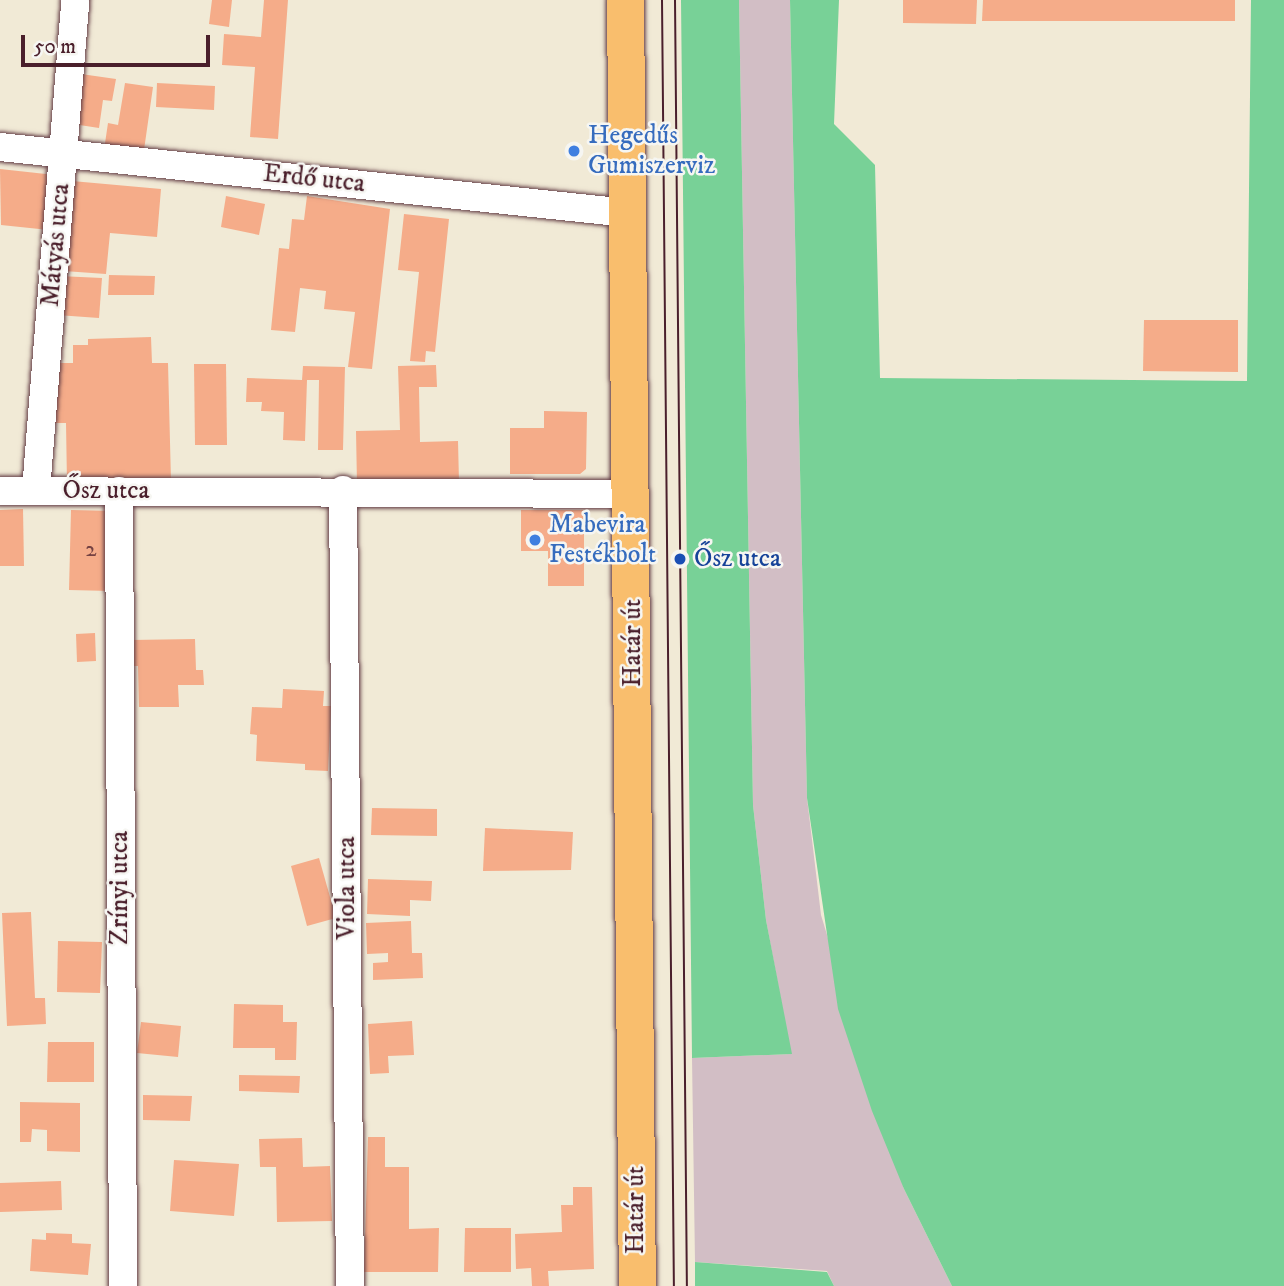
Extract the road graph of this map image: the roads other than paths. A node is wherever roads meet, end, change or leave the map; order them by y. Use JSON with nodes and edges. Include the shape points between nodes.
{"nodes":[{"id":1,"x":75,"y":0,"type":"edge"},
{"id":2,"x":625,"y":0,"type":"edge"},
{"id":3,"x":0,"y":147,"type":"edge"},
{"id":4,"x":63,"y":152,"type":"junction"},
{"id":5,"x":628,"y":213,"type":"junction"},
{"id":6,"x":36,"y":490,"type":"junction"},
{"id":7,"x":344,"y":490,"type":"junction"},
{"id":8,"x":0,"y":491,"type":"edge"},
{"id":9,"x":119,"y":491,"type":"junction"},
{"id":10,"x":632,"y":494,"type":"junction"},
{"id":11,"x":123,"y":1286,"type":"edge"},
{"id":12,"x":350,"y":1286,"type":"edge"},
{"id":13,"x":637,"y":1286,"type":"edge"}],
"edges":[{"from":1,"to":4,"type":"street","name":"Mátyás utca"},
{"from":2,"to":5,"type":"main road","name":"Határ út"},
{"from":3,"to":4,"type":"street","name":"Erdő utca"},
{"from":4,"to":5,"type":"street","name":"Erdő utca"},
{"from":4,"to":6,"type":"street","name":"Mátyás utca"},
{"from":5,"to":10,"type":"main road","name":"Határ út"},
{"from":6,"to":8,"type":"street","name":"Ősz utca"},
{"from":6,"to":9,"type":"street","name":"Ősz utca"},
{"from":7,"to":9,"type":"street","name":"Ősz utca"},
{"from":7,"to":10,"type":"street","name":"Ősz utca"},
{"from":7,"to":12,"type":"street","name":"Viola utca"},
{"from":9,"to":11,"type":"street","name":"Zrínyi utca"},
{"from":10,"to":13,"type":"main road","name":"Határ út"}]}
